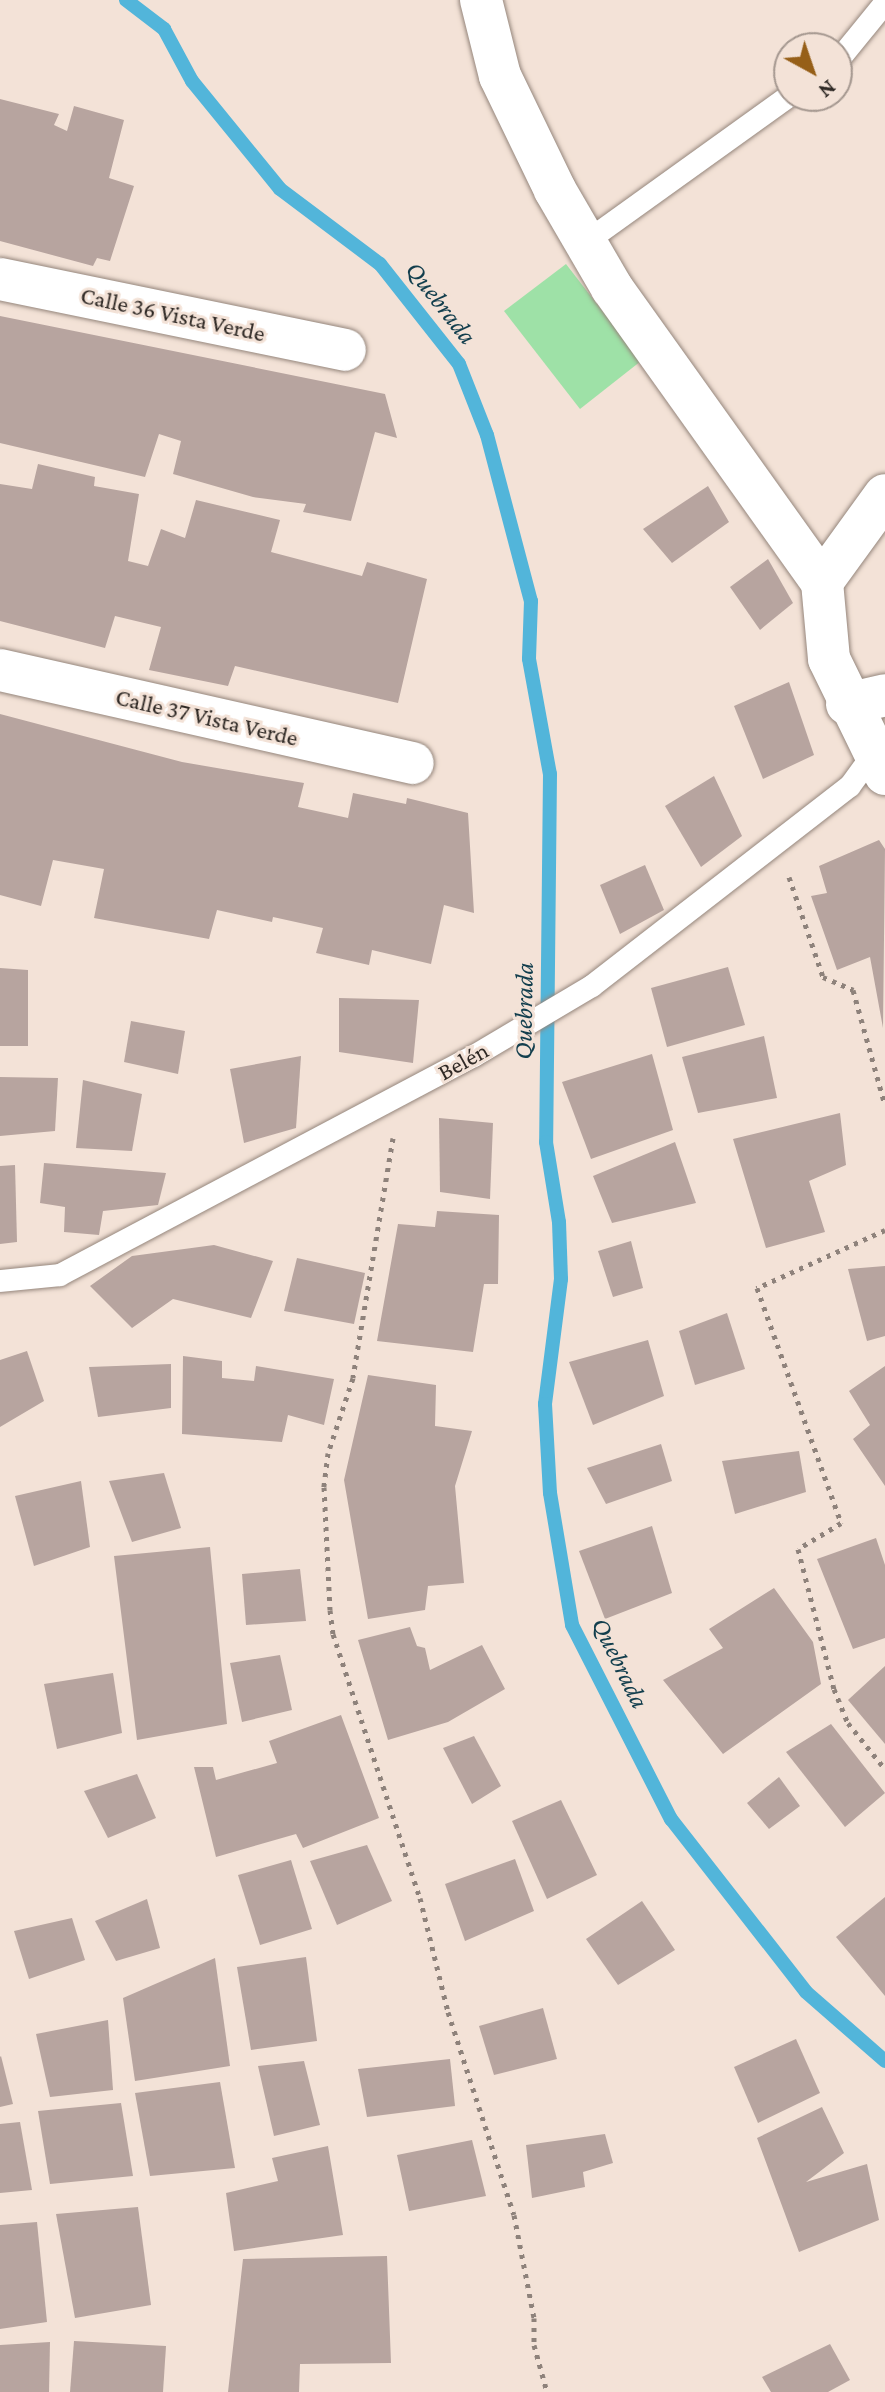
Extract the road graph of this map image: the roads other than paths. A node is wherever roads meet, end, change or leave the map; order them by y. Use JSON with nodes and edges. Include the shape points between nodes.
{"nodes":[{"id":1,"x":481,"y":0,"type":"edge"},
{"id":2,"x":873,"y":7,"type":"edge"},
{"id":3,"x":853,"y":38,"type":"edge"},
{"id":4,"x":773,"y":108,"type":"edge"},
{"id":5,"x":586,"y":242,"type":"junction"},
{"id":6,"x":0,"y":279,"type":"edge"},
{"id":7,"x":345,"y":350,"type":"dead end"},
{"id":8,"x":885,"y":495,"type":"edge"},
{"id":9,"x":822,"y":582,"type":"junction"},
{"id":10,"x":0,"y":670,"type":"edge"},
{"id":11,"x":866,"y":700,"type":"edge"},
{"id":12,"x":413,"y":763,"type":"dead end"},
{"id":13,"x":880,"y":764,"type":"edge"},
{"id":14,"x":0,"y":1281,"type":"edge"}],
"edges":[{"from":1,"to":5,"type":"street","via":[[500,76]]},
{"from":2,"to":3,"type":"lane"},
{"from":4,"to":5,"type":"lane"},
{"from":5,"to":9,"type":"street"},
{"from":6,"to":7,"type":"street","name":"Calle 36 Vista Verde"},
{"from":8,"to":9,"type":"street"},
{"from":9,"to":11,"type":"street","via":[[829,659]]},
{"from":10,"to":12,"type":"street","name":"Calle 37 Vista Verde"},
{"from":11,"to":13,"type":"street"},
{"from":13,"to":14,"type":"lane","name":"Belén","via":[[577,995],[60,1275]]}]}
